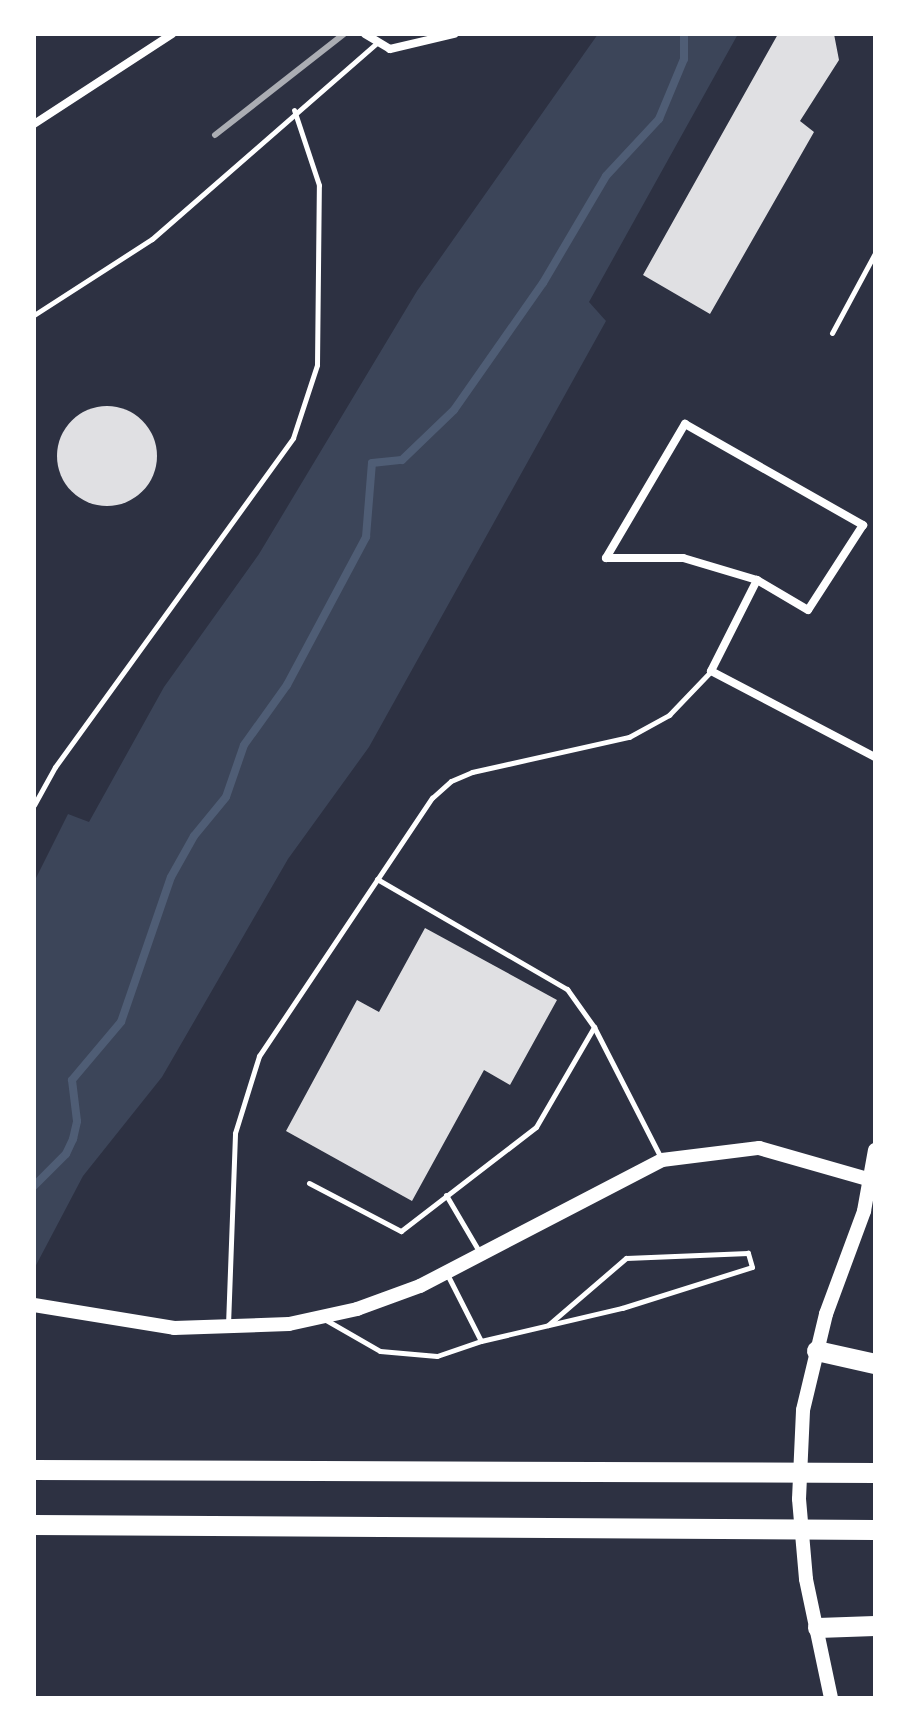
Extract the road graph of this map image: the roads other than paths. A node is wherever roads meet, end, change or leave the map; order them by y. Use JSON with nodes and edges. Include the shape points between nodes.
{"nodes":[{"id":1,"x":172,"y":34,"type":"edge"},
{"id":2,"x":365,"y":34,"type":"edge"},
{"id":3,"x":454,"y":34,"type":"edge"},
{"id":4,"x":377,"y":43,"type":"junction"},
{"id":5,"x":294,"y":110,"type":"junction"},
{"id":6,"x":34,"y":124,"type":"edge"},
{"id":7,"x":875,"y":253,"type":"edge"},
{"id":8,"x":34,"y":315,"type":"edge"},
{"id":9,"x":832,"y":333,"type":"dead end"},
{"id":10,"x":757,"y":580,"type":"junction"},
{"id":11,"x":711,"y":671,"type":"junction"},
{"id":12,"x":875,"y":757,"type":"edge"},
{"id":13,"x":34,"y":805,"type":"edge"},
{"id":14,"x":377,"y":879,"type":"junction"},
{"id":15,"x":594,"y":1027,"type":"junction"},
{"id":16,"x":875,"y":1150,"type":"edge"},
{"id":17,"x":662,"y":1160,"type":"junction"},
{"id":18,"x":873,"y":1180,"type":"edge"},
{"id":19,"x":309,"y":1183,"type":"dead end"},
{"id":20,"x":446,"y":1195,"type":"junction"},
{"id":21,"x":482,"y":1257,"type":"junction"},
{"id":22,"x":447,"y":1273,"type":"junction"},
{"id":23,"x":34,"y":1305,"type":"edge"},
{"id":24,"x":322,"y":1317,"type":"junction"},
{"id":25,"x":548,"y":1325,"type":"junction"},
{"id":26,"x":228,"y":1330,"type":"junction"},
{"id":27,"x":481,"y":1341,"type":"junction"},
{"id":28,"x":817,"y":1351,"type":"junction"},
{"id":29,"x":875,"y":1364,"type":"edge"},
{"id":30,"x":34,"y":1470,"type":"edge"},
{"id":31,"x":875,"y":1473,"type":"edge"},
{"id":32,"x":34,"y":1525,"type":"edge"},
{"id":33,"x":875,"y":1530,"type":"edge"},
{"id":34,"x":875,"y":1626,"type":"edge"},
{"id":35,"x":818,"y":1628,"type":"junction"},
{"id":36,"x":831,"y":1698,"type":"edge"}],
"edges":[{"from":1,"to":6,"type":"street"},
{"from":2,"to":4,"type":"street"},
{"from":3,"to":4,"type":"street","via":[[390,49]]},
{"from":4,"to":5,"type":"lane"},
{"from":5,"to":8,"type":"lane","via":[[152,239]]},
{"from":5,"to":13,"type":"lane","via":[[319,185],[317,365],[293,438],[55,767]]},
{"from":7,"to":9,"type":"lane"},
{"from":10,"to":10,"type":"street","via":[[683,558],[606,558],[685,424],[863,525],[808,610]]},
{"from":10,"to":11,"type":"street"},
{"from":11,"to":12,"type":"street"},
{"from":11,"to":14,"type":"lane","via":[[669,715],[629,737],[451,781],[432,798]]},
{"from":14,"to":15,"type":"lane","via":[[567,989]]},
{"from":14,"to":26,"type":"lane","via":[[259,1056],[235,1133]]},
{"from":15,"to":17,"type":"lane"},
{"from":15,"to":20,"type":"lane","via":[[536,1127]]},
{"from":16,"to":18,"type":"street"},
{"from":17,"to":18,"type":"street","via":[[759,1148]]},
{"from":17,"to":21,"type":"street"},
{"from":18,"to":28,"type":"street"},
{"from":19,"to":20,"type":"lane","via":[[401,1231]]},
{"from":20,"to":21,"type":"lane"},
{"from":21,"to":22,"type":"street"},
{"from":22,"to":24,"type":"street","via":[[357,1309]]},
{"from":22,"to":27,"type":"lane"},
{"from":23,"to":26,"type":"street","via":[[103,1320]]},
{"from":24,"to":26,"type":"street"},
{"from":24,"to":27,"type":"lane","via":[[380,1351],[437,1356]]},
{"from":25,"to":25,"type":"lane","via":[[752,1267],[748,1253],[626,1258]]},
{"from":25,"to":27,"type":"lane"},
{"from":28,"to":29,"type":"highway"},
{"from":28,"to":35,"type":"street","via":[[803,1410],[799,1499],[806,1579]]},
{"from":30,"to":31,"type":"highway"},
{"from":32,"to":33,"type":"highway"},
{"from":34,"to":35,"type":"highway"},
{"from":35,"to":36,"type":"street"}]}
